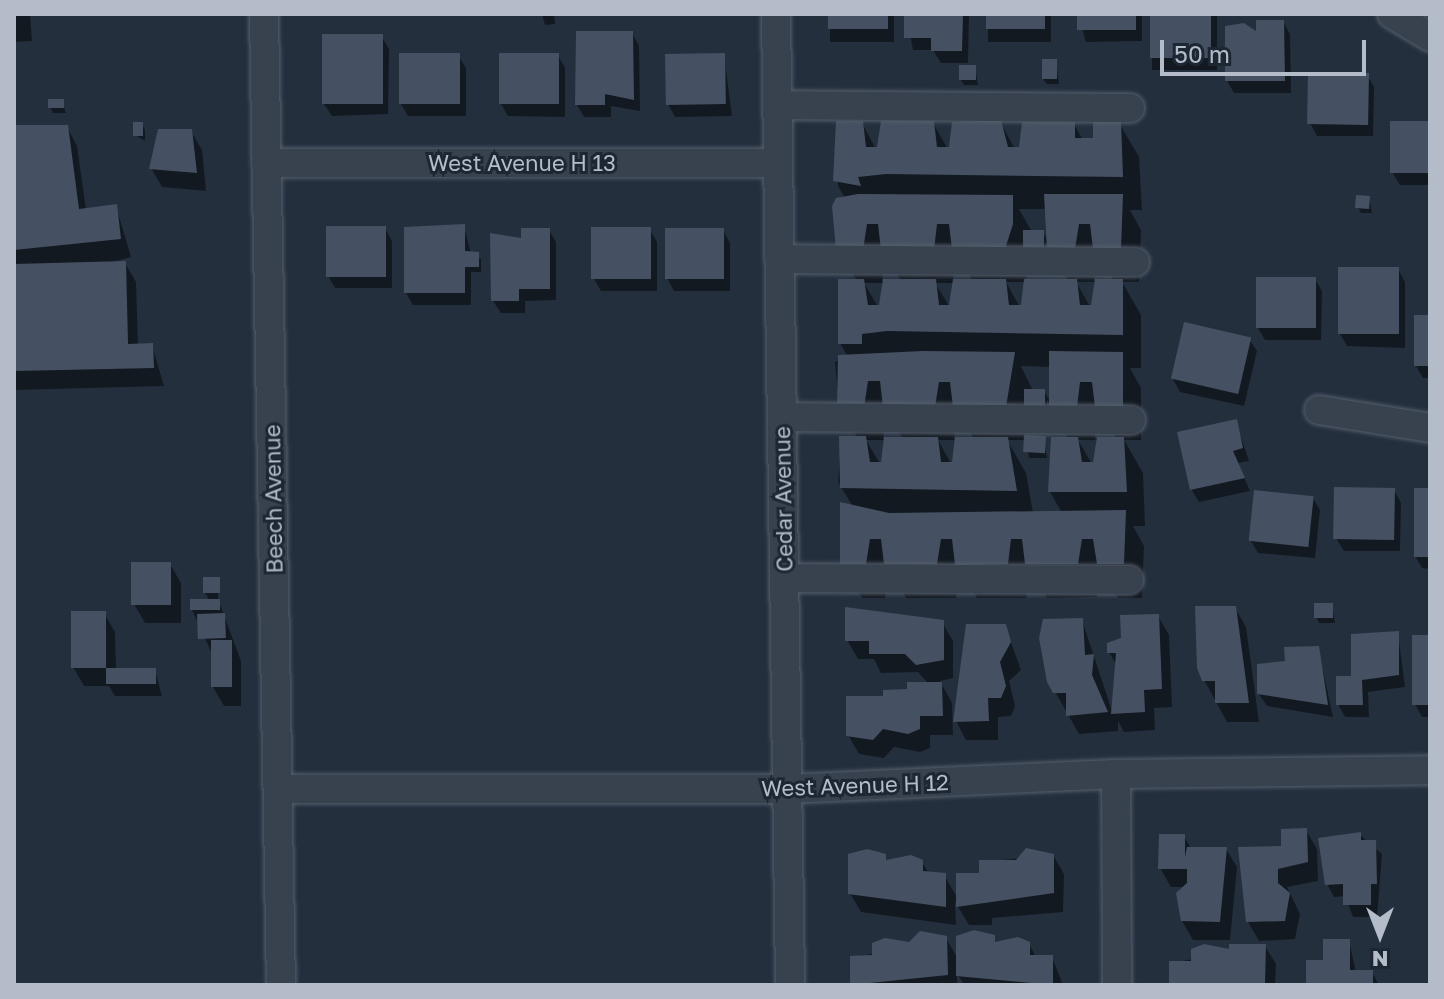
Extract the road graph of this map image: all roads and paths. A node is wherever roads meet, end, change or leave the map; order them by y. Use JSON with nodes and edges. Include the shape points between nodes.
{"nodes":[{"id":1,"x":264,"y":14,"type":"edge"},
{"id":2,"x":776,"y":14,"type":"edge"},
{"id":3,"x":1392,"y":14,"type":"edge"},
{"id":4,"x":1424,"y":28,"type":"edge"},
{"id":5,"x":777,"y":105,"type":"junction"},
{"id":6,"x":1130,"y":108,"type":"dead end"},
{"id":7,"x":266,"y":163,"type":"junction"},
{"id":8,"x":778,"y":163,"type":"junction"},
{"id":9,"x":779,"y":259,"type":"junction"},
{"id":10,"x":1135,"y":262,"type":"dead end"},
{"id":11,"x":1319,"y":410,"type":"dead end"},
{"id":12,"x":782,"y":417,"type":"junction"},
{"id":13,"x":1131,"y":420,"type":"dead end"},
{"id":14,"x":1430,"y":428,"type":"edge"},
{"id":15,"x":784,"y":578,"type":"junction"},
{"id":16,"x":1129,"y":580,"type":"dead end"},
{"id":17,"x":1430,"y":770,"type":"edge"},
{"id":18,"x":1116,"y":774,"type":"junction"},
{"id":19,"x":279,"y":789,"type":"junction"},
{"id":20,"x":787,"y":789,"type":"junction"},
{"id":21,"x":281,"y":985,"type":"edge"},
{"id":22,"x":790,"y":985,"type":"edge"},
{"id":23,"x":1117,"y":985,"type":"edge"}],
"edges":[{"from":1,"to":7,"type":"street","name":"Beech Avenue"},
{"from":2,"to":5,"type":"street","name":"Cedar Avenue"},
{"from":3,"to":4,"type":"street"},
{"from":5,"to":6,"type":"street"},
{"from":5,"to":8,"type":"street","name":"Cedar Avenue"},
{"from":7,"to":8,"type":"street","name":"West Avenue H 13"},
{"from":7,"to":19,"type":"street","name":"Beech Avenue"},
{"from":8,"to":9,"type":"street","name":"Cedar Avenue"},
{"from":9,"to":10,"type":"street"},
{"from":9,"to":12,"type":"street","name":"Cedar Avenue"},
{"from":11,"to":14,"type":"street"},
{"from":12,"to":13,"type":"street"},
{"from":12,"to":15,"type":"street","name":"Cedar Avenue"},
{"from":15,"to":16,"type":"street"},
{"from":15,"to":20,"type":"street","name":"Cedar Avenue"},
{"from":17,"to":18,"type":"street","name":"West Avenue H 12"},
{"from":18,"to":20,"type":"street","name":"West Avenue H 12"},
{"from":18,"to":23,"type":"street"},
{"from":19,"to":20,"type":"street","name":"West Avenue H 12"},
{"from":19,"to":21,"type":"street","name":"Beech Avenue"},
{"from":20,"to":22,"type":"street","name":"Cedar Avenue"}]}
